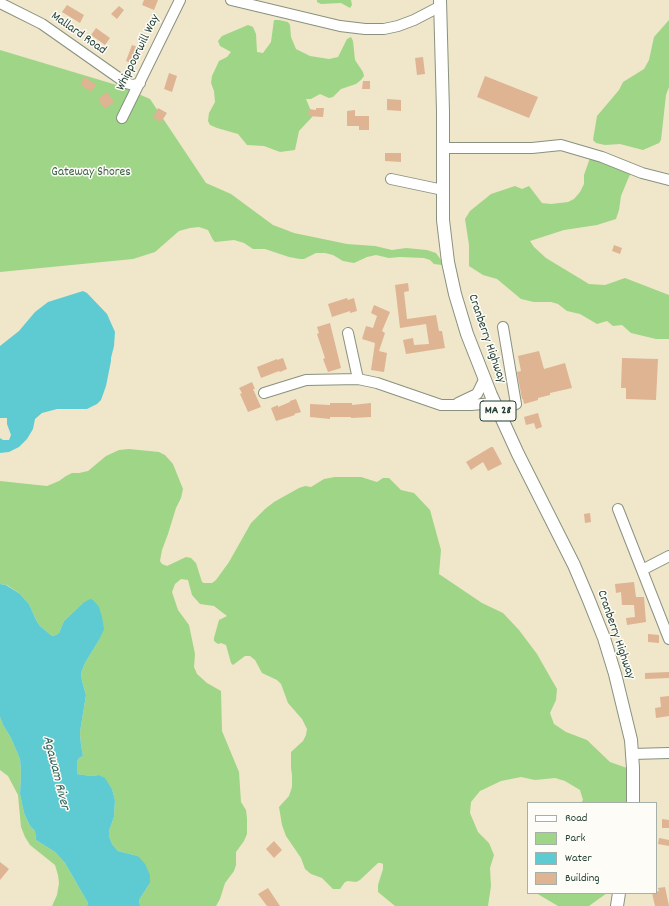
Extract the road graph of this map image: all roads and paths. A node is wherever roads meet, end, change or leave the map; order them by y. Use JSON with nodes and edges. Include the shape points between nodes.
{"nodes":[{"id":1,"x":180,"y":0,"type":"edge"},
{"id":2,"x":231,"y":0,"type":"edge"},
{"id":3,"x":244,"y":1,"type":"edge"},
{"id":4,"x":0,"y":3,"type":"edge"},
{"id":5,"x":439,"y":3,"type":"edge"},
{"id":6,"x":140,"y":83,"type":"junction"},
{"id":7,"x":122,"y":118,"type":"dead end"},
{"id":8,"x":444,"y":148,"type":"junction"},
{"id":9,"x":391,"y":179,"type":"dead end"},
{"id":10,"x":669,"y":180,"type":"edge"},
{"id":11,"x":443,"y":190,"type":"junction"},
{"id":12,"x":503,"y":327,"type":"dead end"},
{"id":13,"x":348,"y":333,"type":"dead end"},
{"id":14,"x":358,"y":379,"type":"junction"},
{"id":15,"x":484,"y":380,"type":"junction"},
{"id":16,"x":264,"y":394,"type":"dead end"},
{"id":17,"x":455,"y":405,"type":"junction"},
{"id":18,"x":496,"y":407,"type":"junction"},
{"id":19,"x":618,"y":509,"type":"dead end"},
{"id":20,"x":669,"y":556,"type":"edge"},
{"id":21,"x":642,"y":570,"type":"junction"},
{"id":22,"x":669,"y":639,"type":"edge"},
{"id":23,"x":669,"y":753,"type":"edge"},
{"id":24,"x":632,"y":754,"type":"junction"},
{"id":25,"x":633,"y":802,"type":"edge"},
{"id":26,"x":619,"y":894,"type":"edge"},
{"id":27,"x":616,"y":906,"type":"edge"}],
"edges":[{"from":1,"to":6,"type":"street","name":"Whippoorwill Way"},
{"from":2,"to":3,"type":"street"},
{"from":3,"to":5,"type":"street","via":[[347,27],[365,29],[398,26],[414,20]]},
{"from":4,"to":6,"type":"street","name":"Mallard Road","via":[[42,24],[126,83]]},
{"from":5,"to":8,"type":"main road","name":"Cranberry Highway","number":"MA 28"},
{"from":6,"to":7,"type":"street","name":"Whippoorwill Way"},
{"from":8,"to":10,"type":"street","via":[[532,148],[561,145],[602,156],[642,173]]},
{"from":8,"to":11,"type":"main road","name":"Cranberry Highway","number":"MA 28"},
{"from":9,"to":11,"type":"street"},
{"from":11,"to":15,"type":"main road","name":"Cranberry Highway","number":"MA 28","via":[[444,234],[450,273],[467,334]]},
{"from":12,"to":18,"type":"street","via":[[516,404]]},
{"from":13,"to":14,"type":"street"},
{"from":14,"to":16,"type":"street","via":[[306,380]]},
{"from":14,"to":17,"type":"street","via":[[383,384],[441,405]]},
{"from":15,"to":17,"type":"street","via":[[477,394]]},
{"from":15,"to":18,"type":"main road","name":"Cranberry Highway","number":"MA 28"},
{"from":17,"to":18,"type":"street"},
{"from":18,"to":24,"type":"main road","name":"Cranberry Highway","number":"MA 28","via":[[574,565],[594,612],[615,674],[628,725]]},
{"from":19,"to":21,"type":"street"},
{"from":20,"to":21,"type":"street"},
{"from":21,"to":22,"type":"street"},
{"from":23,"to":24,"type":"street"},
{"from":24,"to":25,"type":"main road","name":"Cranberry Highway","number":"MA 28"},
{"from":26,"to":27,"type":"main road"}]}
